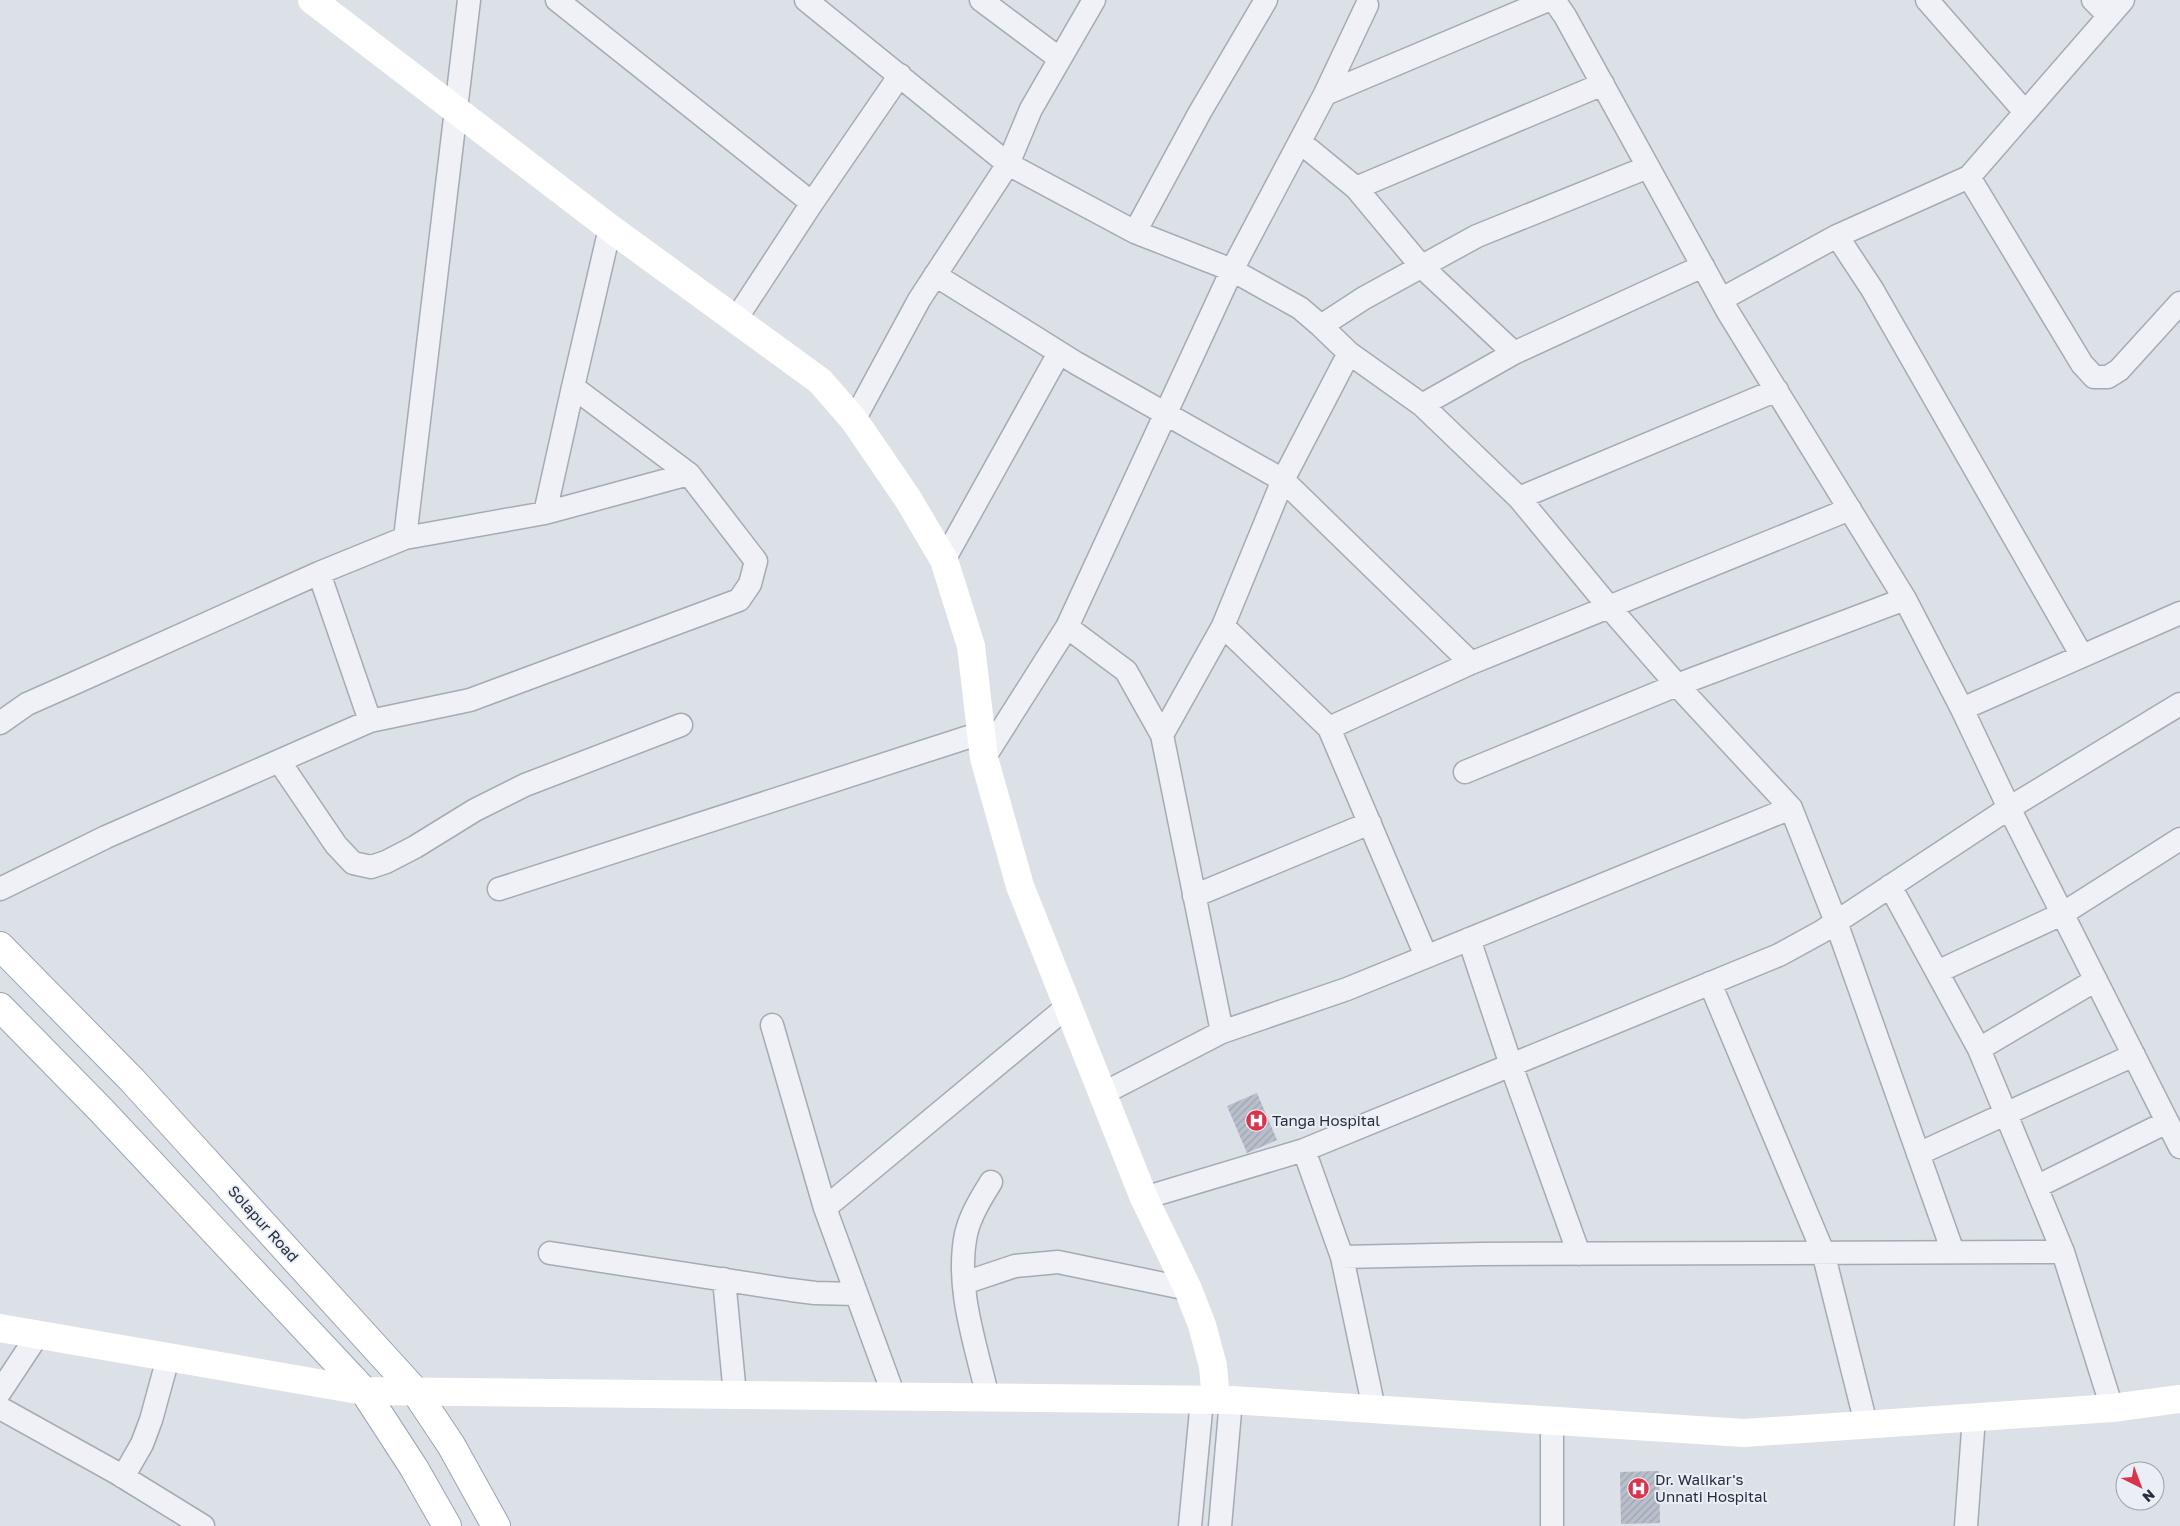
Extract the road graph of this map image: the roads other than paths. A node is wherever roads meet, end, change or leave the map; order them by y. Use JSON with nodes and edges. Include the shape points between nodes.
{"nodes":[{"id":1,"x":312,"y":0,"type":"edge"},
{"id":2,"x":469,"y":0,"type":"edge"},
{"id":3,"x":557,"y":0,"type":"edge"},
{"id":4,"x":806,"y":0,"type":"edge"},
{"id":5,"x":981,"y":0,"type":"edge"},
{"id":6,"x":1094,"y":0,"type":"edge"},
{"id":7,"x":1266,"y":0,"type":"edge"},
{"id":8,"x":1548,"y":0,"type":"edge"},
{"id":9,"x":1554,"y":0,"type":"edge"},
{"id":10,"x":1927,"y":0,"type":"edge"},
{"id":11,"x":2093,"y":0,"type":"edge"},
{"id":12,"x":1369,"y":2,"type":"edge"},
{"id":13,"x":2116,"y":8,"type":"edge"},
{"id":14,"x":1060,"y":59,"type":"junction"},
{"id":15,"x":900,"y":75,"type":"junction"},
{"id":16,"x":1603,"y":84,"type":"junction"},
{"id":17,"x":1325,"y":94,"type":"junction"},
{"id":18,"x":455,"y":110,"type":"junction"},
{"id":19,"x":2025,"y":112,"type":"junction"},
{"id":20,"x":1300,"y":142,"type":"junction"},
{"id":21,"x":1008,"y":164,"type":"junction"},
{"id":22,"x":1648,"y":167,"type":"junction"},
{"id":23,"x":1969,"y":177,"type":"junction"},
{"id":24,"x":1356,"y":188,"type":"junction"},
{"id":25,"x":812,"y":204,"type":"junction"},
{"id":26,"x":610,"y":228,"type":"junction"},
{"id":27,"x":1135,"y":232,"type":"junction"},
{"id":28,"x":1837,"y":236,"type":"junction"},
{"id":29,"x":1421,"y":266,"type":"junction"},
{"id":30,"x":1703,"y":266,"type":"junction"},
{"id":31,"x":1232,"y":270,"type":"junction"},
{"id":32,"x":935,"y":274,"type":"junction"},
{"id":33,"x":1722,"y":299,"type":"junction"},
{"id":34,"x":2180,"y":303,"type":"edge"},
{"id":35,"x":736,"y":319,"type":"junction"},
{"id":36,"x":1321,"y":326,"type":"junction"},
{"id":37,"x":1059,"y":352,"type":"junction"},
{"id":38,"x":1349,"y":353,"type":"junction"},
{"id":39,"x":1514,"y":353,"type":"junction"},
{"id":40,"x":573,"y":387,"type":"junction"},
{"id":41,"x":1777,"y":390,"type":"junction"},
{"id":42,"x":1422,"y":405,"type":"junction"},
{"id":43,"x":1165,"y":414,"type":"junction"},
{"id":44,"x":854,"y":420,"type":"junction"},
{"id":45,"x":689,"y":474,"type":"junction"},
{"id":46,"x":1283,"y":480,"type":"junction"},
{"id":47,"x":1519,"y":498,"type":"junction"},
{"id":48,"x":1850,"y":509,"type":"junction"},
{"id":49,"x":545,"y":513,"type":"junction"},
{"id":50,"x":406,"y":538,"type":"junction"},
{"id":51,"x":944,"y":560,"type":"junction"},
{"id":52,"x":319,"y":573,"type":"junction"},
{"id":53,"x":1905,"y":599,"type":"junction"},
{"id":54,"x":1609,"y":607,"type":"junction"},
{"id":55,"x":2180,"y":613,"type":"edge"},
{"id":56,"x":1223,"y":626,"type":"junction"},
{"id":57,"x":1067,"y":627,"type":"junction"},
{"id":58,"x":2082,"y":656,"type":"junction"},
{"id":59,"x":1471,"y":663,"type":"junction"},
{"id":60,"x":1677,"y":685,"type":"junction"},
{"id":61,"x":2180,"y":704,"type":"edge"},
{"id":62,"x":1962,"y":709,"type":"junction"},
{"id":63,"x":370,"y":721,"type":"junction"},
{"id":64,"x":0,"y":722,"type":"edge"},
{"id":65,"x":681,"y":725,"type":"dead end"},
{"id":66,"x":1329,"y":728,"type":"junction"},
{"id":67,"x":1162,"y":735,"type":"junction"},
{"id":68,"x":983,"y":746,"type":"junction"},
{"id":69,"x":279,"y":762,"type":"junction"},
{"id":70,"x":1465,"y":772,"type":"dead end"},
{"id":71,"x":1791,"y":808,"type":"junction"},
{"id":72,"x":2009,"y":808,"type":"junction"},
{"id":73,"x":1370,"y":823,"type":"junction"},
{"id":74,"x":2180,"y":839,"type":"edge"},
{"id":75,"x":1890,"y":886,"type":"junction"},
{"id":76,"x":499,"y":888,"type":"dead end"},
{"id":77,"x":0,"y":889,"type":"edge"},
{"id":78,"x":1194,"y":896,"type":"junction"},
{"id":79,"x":2062,"y":914,"type":"junction"},
{"id":80,"x":1836,"y":922,"type":"junction"},
{"id":81,"x":1469,"y":939,"type":"junction"},
{"id":82,"x":0,"y":946,"type":"edge"},
{"id":83,"x":1426,"y":956,"type":"junction"},
{"id":84,"x":1937,"y":972,"type":"junction"},
{"id":85,"x":2096,"y":980,"type":"junction"},
{"id":86,"x":1710,"y":983,"type":"junction"},
{"id":87,"x":1068,"y":1006,"type":"junction"},
{"id":88,"x":0,"y":1007,"type":"edge"},
{"id":89,"x":772,"y":1025,"type":"dead end"},
{"id":90,"x":1222,"y":1032,"type":"junction"},
{"id":91,"x":1979,"y":1049,"type":"junction"},
{"id":92,"x":2134,"y":1055,"type":"junction"},
{"id":93,"x":1511,"y":1065,"type":"junction"},
{"id":94,"x":1102,"y":1094,"type":"junction"},
{"id":95,"x":2006,"y":1115,"type":"junction"},
{"id":96,"x":2168,"y":1122,"type":"junction"},
{"id":97,"x":2180,"y":1147,"type":"edge"},
{"id":98,"x":1304,"y":1150,"type":"junction"},
{"id":99,"x":1918,"y":1154,"type":"junction"},
{"id":100,"x":991,"y":1182,"type":"dead end"},
{"id":101,"x":2036,"y":1187,"type":"junction"},
{"id":102,"x":1144,"y":1198,"type":"junction"},
{"id":103,"x":825,"y":1208,"type":"junction"},
{"id":104,"x":1823,"y":1252,"type":"junction"},
{"id":105,"x":1953,"y":1252,"type":"junction"},
{"id":106,"x":2063,"y":1252,"type":"junction"},
{"id":107,"x":550,"y":1253,"type":"dead end"},
{"id":108,"x":1579,"y":1254,"type":"junction"},
{"id":109,"x":1342,"y":1257,"type":"junction"},
{"id":110,"x":724,"y":1279,"type":"junction"},
{"id":111,"x":964,"y":1283,"type":"junction"},
{"id":112,"x":1188,"y":1289,"type":"junction"},
{"id":113,"x":856,"y":1294,"type":"junction"},
{"id":114,"x":0,"y":1328,"type":"edge"},
{"id":115,"x":37,"y":1336,"type":"junction"},
{"id":116,"x":168,"y":1358,"type":"junction"},
{"id":117,"x":364,"y":1391,"type":"junction"},
{"id":118,"x":415,"y":1391,"type":"junction"},
{"id":119,"x":0,"y":1392,"type":"edge"},
{"id":120,"x":735,"y":1395,"type":"junction"},
{"id":121,"x":894,"y":1396,"type":"junction"},
{"id":122,"x":988,"y":1398,"type":"junction"},
{"id":123,"x":2180,"y":1399,"type":"edge"},
{"id":124,"x":1216,"y":1400,"type":"junction"},
{"id":125,"x":0,"y":1408,"type":"edge"},
{"id":126,"x":2112,"y":1408,"type":"junction"},
{"id":127,"x":1374,"y":1409,"type":"junction"},
{"id":128,"x":1974,"y":1417,"type":"junction"},
{"id":129,"x":1552,"y":1420,"type":"junction"},
{"id":130,"x":1866,"y":1424,"type":"junction"},
{"id":131,"x":123,"y":1477,"type":"junction"},
{"id":132,"x":203,"y":1526,"type":"edge"},
{"id":133,"x":447,"y":1526,"type":"edge"},
{"id":134,"x":496,"y":1526,"type":"edge"},
{"id":135,"x":1190,"y":1526,"type":"edge"},
{"id":136,"x":1220,"y":1526,"type":"edge"},
{"id":137,"x":1552,"y":1526,"type":"edge"},
{"id":138,"x":1966,"y":1526,"type":"edge"}],
"edges":[{"from":1,"to":18,"type":"street"},
{"from":2,"to":18,"type":"street"},
{"from":3,"to":25,"type":"street"},
{"from":4,"to":15,"type":"street"},
{"from":5,"to":14,"type":"street"},
{"from":6,"to":14,"type":"street"},
{"from":7,"to":27,"type":"street"},
{"from":8,"to":17,"type":"street"},
{"from":9,"to":16,"type":"street"},
{"from":10,"to":19,"type":"street"},
{"from":11,"to":13,"type":"street"},
{"from":12,"to":17,"type":"street"},
{"from":13,"to":19,"type":"street"},
{"from":14,"to":21,"type":"street","via":[[1031,109]]},
{"from":15,"to":21,"type":"street"},
{"from":15,"to":25,"type":"street"},
{"from":16,"to":22,"type":"street"},
{"from":16,"to":24,"type":"street"},
{"from":17,"to":20,"type":"street"},
{"from":18,"to":26,"type":"street"},
{"from":18,"to":50,"type":"street"},
{"from":19,"to":23,"type":"street"},
{"from":20,"to":24,"type":"street"},
{"from":20,"to":31,"type":"street"},
{"from":21,"to":27,"type":"street"},
{"from":21,"to":32,"type":"street"},
{"from":22,"to":29,"type":"street","via":[[1477,236]]},
{"from":22,"to":30,"type":"street"},
{"from":23,"to":28,"type":"street"},
{"from":23,"to":34,"type":"street","via":[[2082,364],[2094,377],[2108,376],[2119,370]]},
{"from":24,"to":29,"type":"street"},
{"from":25,"to":35,"type":"street"},
{"from":26,"to":35,"type":"street"},
{"from":26,"to":40,"type":"street"},
{"from":27,"to":31,"type":"street"},
{"from":28,"to":33,"type":"street"},
{"from":28,"to":58,"type":"street","via":[[1872,289]]},
{"from":29,"to":36,"type":"street"},
{"from":29,"to":39,"type":"street"},
{"from":30,"to":33,"type":"street"},
{"from":30,"to":39,"type":"street"},
{"from":31,"to":36,"type":"street","via":[[1300,308]]},
{"from":31,"to":43,"type":"street"},
{"from":32,"to":37,"type":"street"},
{"from":32,"to":44,"type":"street"},
{"from":33,"to":41,"type":"street"},
{"from":35,"to":44,"type":"street","via":[[820,381]]},
{"from":36,"to":38,"type":"street"},
{"from":37,"to":43,"type":"street"},
{"from":37,"to":51,"type":"street"},
{"from":38,"to":42,"type":"street"},
{"from":38,"to":46,"type":"street"},
{"from":39,"to":42,"type":"street"},
{"from":40,"to":45,"type":"street"},
{"from":40,"to":49,"type":"street"},
{"from":41,"to":47,"type":"street"},
{"from":41,"to":48,"type":"street"},
{"from":42,"to":47,"type":"street"},
{"from":43,"to":46,"type":"street"},
{"from":43,"to":57,"type":"street"},
{"from":44,"to":51,"type":"street","via":[[908,499]]},
{"from":45,"to":49,"type":"street"},
{"from":45,"to":63,"type":"street","via":[[756,561],[750,584],[739,600],[470,700]]},
{"from":46,"to":56,"type":"street"},
{"from":46,"to":59,"type":"street"},
{"from":47,"to":54,"type":"street"},
{"from":48,"to":53,"type":"street"},
{"from":48,"to":54,"type":"street"},
{"from":49,"to":50,"type":"street"},
{"from":50,"to":52,"type":"street"},
{"from":51,"to":68,"type":"street","via":[[971,646]]},
{"from":52,"to":63,"type":"street"},
{"from":52,"to":64,"type":"street","via":[[27,704]]},
{"from":53,"to":60,"type":"street"},
{"from":53,"to":62,"type":"street"},
{"from":54,"to":59,"type":"street"},
{"from":54,"to":60,"type":"street"},
{"from":55,"to":58,"type":"street"},
{"from":56,"to":66,"type":"street"},
{"from":56,"to":67,"type":"street"},
{"from":57,"to":67,"type":"street","via":[[1126,671]]},
{"from":57,"to":68,"type":"street"},
{"from":58,"to":62,"type":"street"},
{"from":59,"to":66,"type":"street"},
{"from":60,"to":70,"type":"street"},
{"from":60,"to":71,"type":"street"},
{"from":61,"to":72,"type":"street"},
{"from":62,"to":72,"type":"street"},
{"from":63,"to":69,"type":"street"},
{"from":65,"to":69,"type":"street","via":[[525,785],[386,862],[370,867],[353,862],[336,845]]},
{"from":66,"to":73,"type":"street"},
{"from":67,"to":78,"type":"street"},
{"from":68,"to":76,"type":"street"},
{"from":68,"to":87,"type":"street","via":[[1020,886]]},
{"from":69,"to":77,"type":"street","via":[[106,837]]},
{"from":71,"to":80,"type":"street"},
{"from":71,"to":81,"type":"street"},
{"from":72,"to":75,"type":"street"},
{"from":72,"to":79,"type":"street"},
{"from":73,"to":78,"type":"street"},
{"from":73,"to":83,"type":"street"},
{"from":74,"to":79,"type":"street"},
{"from":75,"to":80,"type":"street"},
{"from":75,"to":84,"type":"street"},
{"from":78,"to":90,"type":"street"},
{"from":79,"to":84,"type":"street"},
{"from":79,"to":85,"type":"street"},
{"from":80,"to":86,"type":"street","via":[[1779,955]]},
{"from":80,"to":99,"type":"street"},
{"from":81,"to":83,"type":"street"},
{"from":81,"to":93,"type":"street"},
{"from":82,"to":118,"type":"street","name":"Solapur Road","via":[[132,1080]]},
{"from":83,"to":90,"type":"street","via":[[1347,989]]},
{"from":84,"to":91,"type":"street"},
{"from":85,"to":91,"type":"street"},
{"from":85,"to":92,"type":"street"},
{"from":86,"to":93,"type":"street"},
{"from":86,"to":104,"type":"street"},
{"from":87,"to":94,"type":"street"},
{"from":87,"to":103,"type":"street"},
{"from":88,"to":117,"type":"street"},
{"from":89,"to":103,"type":"street"},
{"from":90,"to":94,"type":"street"},
{"from":91,"to":95,"type":"street"},
{"from":92,"to":95,"type":"street"},
{"from":92,"to":96,"type":"street"},
{"from":93,"to":98,"type":"street"},
{"from":93,"to":108,"type":"street"},
{"from":94,"to":102,"type":"street"},
{"from":95,"to":99,"type":"street"},
{"from":95,"to":101,"type":"street"},
{"from":96,"to":97,"type":"street"},
{"from":96,"to":101,"type":"street"},
{"from":98,"to":102,"type":"street"},
{"from":98,"to":109,"type":"street"},
{"from":99,"to":105,"type":"street"},
{"from":100,"to":111,"type":"street","via":[[966,1233],[962,1265]]},
{"from":101,"to":106,"type":"street"},
{"from":102,"to":112,"type":"street"},
{"from":103,"to":113,"type":"street"},
{"from":104,"to":105,"type":"street"},
{"from":104,"to":108,"type":"street"},
{"from":104,"to":130,"type":"street"},
{"from":105,"to":106,"type":"street"},
{"from":106,"to":126,"type":"street"},
{"from":107,"to":110,"type":"street"},
{"from":108,"to":109,"type":"street"},
{"from":109,"to":127,"type":"street"},
{"from":110,"to":113,"type":"street","via":[[815,1293]]},
{"from":110,"to":120,"type":"street"},
{"from":111,"to":112,"type":"street","via":[[1015,1266],[1058,1262]]},
{"from":111,"to":122,"type":"street"},
{"from":112,"to":124,"type":"street","via":[[1213,1366]]},
{"from":113,"to":121,"type":"street"},
{"from":114,"to":115,"type":"street"},
{"from":115,"to":116,"type":"street"},
{"from":115,"to":119,"type":"street"},
{"from":116,"to":117,"type":"street"},
{"from":116,"to":131,"type":"street","via":[[152,1420]]},
{"from":117,"to":118,"type":"street"},
{"from":117,"to":133,"type":"street"},
{"from":118,"to":120,"type":"street"},
{"from":118,"to":134,"type":"street","name":"Solapur Road","via":[[451,1445]]},
{"from":120,"to":121,"type":"street"},
{"from":121,"to":122,"type":"street"},
{"from":122,"to":124,"type":"street"},
{"from":123,"to":126,"type":"street"},
{"from":124,"to":127,"type":"street"},
{"from":124,"to":135,"type":"street"},
{"from":124,"to":136,"type":"street"},
{"from":125,"to":131,"type":"street"},
{"from":126,"to":128,"type":"street"},
{"from":127,"to":129,"type":"street"},
{"from":128,"to":130,"type":"street"},
{"from":128,"to":138,"type":"street"},
{"from":129,"to":130,"type":"street","via":[[1744,1433]]},
{"from":129,"to":137,"type":"street"},
{"from":131,"to":132,"type":"street"}]}
